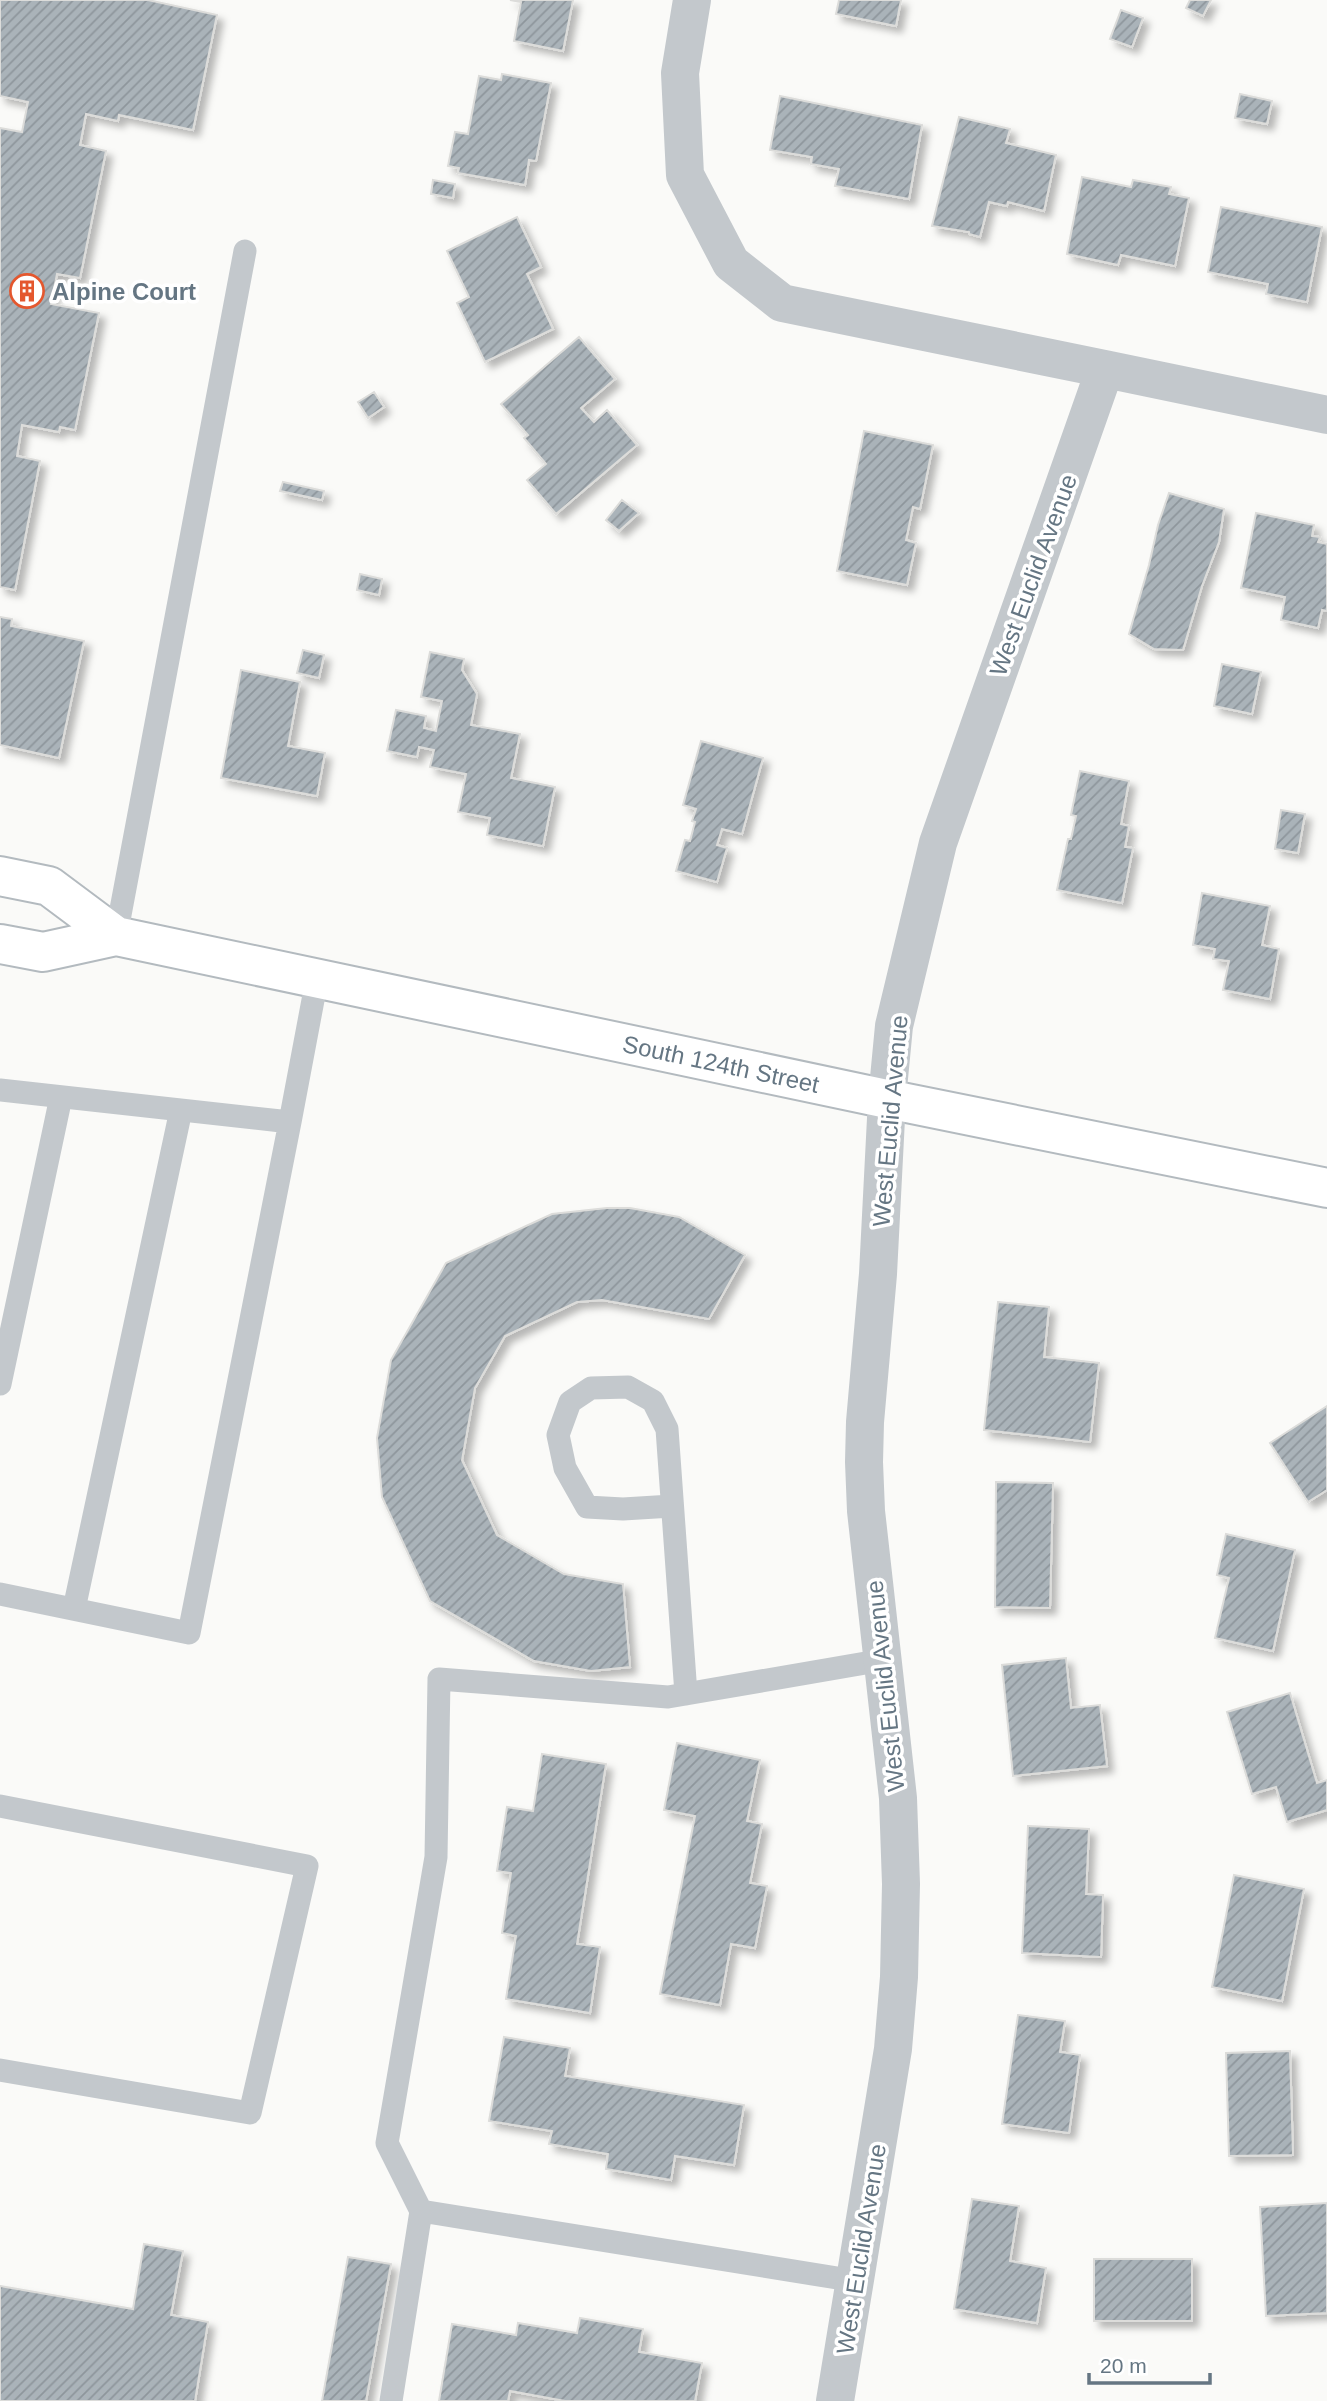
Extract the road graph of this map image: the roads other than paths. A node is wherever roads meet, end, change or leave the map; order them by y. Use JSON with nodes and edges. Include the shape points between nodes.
{"nodes":[{"id":1,"x":692,"y":0,"type":"edge"},
{"id":2,"x":245,"y":251,"type":"dead end"},
{"id":3,"x":1105,"y":369,"type":"junction"},
{"id":4,"x":1327,"y":415,"type":"edge"},
{"id":5,"x":0,"y":876,"type":"edge"},
{"id":6,"x":116,"y":936,"type":"junction"},
{"id":7,"x":0,"y":944,"type":"edge"},
{"id":8,"x":317,"y":979,"type":"junction"},
{"id":9,"x":4,"y":1097,"type":"edge"},
{"id":10,"x":61,"y":1097,"type":"junction"},
{"id":11,"x":887,"y":1099,"type":"junction"},
{"id":12,"x":181,"y":1110,"type":"junction"},
{"id":13,"x":290,"y":1122,"type":"junction"},
{"id":14,"x":1327,"y":1188,"type":"edge"},
{"id":15,"x":0,"y":1384,"type":"edge"},
{"id":16,"x":672,"y":1506,"type":"junction"},
{"id":17,"x":0,"y":1594,"type":"edge"},
{"id":18,"x":74,"y":1609,"type":"junction"},
{"id":19,"x":883,"y":1660,"type":"junction"},
{"id":20,"x":686,"y":1694,"type":"junction"},
{"id":21,"x":0,"y":1806,"type":"edge"},
{"id":22,"x":0,"y":2070,"type":"edge"},
{"id":23,"x":421,"y":2211,"type":"junction"},
{"id":24,"x":856,"y":2281,"type":"junction"},
{"id":25,"x":391,"y":2401,"type":"edge"},
{"id":26,"x":835,"y":2401,"type":"edge"}],
"edges":[{"from":1,"to":3,"type":"street","via":[[680,73],[685,175],[731,263],[782,303]]},
{"from":2,"to":6,"type":"lane"},
{"from":3,"to":4,"type":"street"},
{"from":3,"to":11,"type":"street","name":"West Euclid Avenue","via":[[937,843],[894,1026]]},
{"from":5,"to":6,"type":"street","name":"South 124th Street","via":[[49,886]]},
{"from":6,"to":7,"type":"street","name":"South 124th Street","via":[[43,952]]},
{"from":6,"to":8,"type":"street","name":"South 124th Street"},
{"from":8,"to":11,"type":"street","name":"South 124th Street"},
{"from":8,"to":13,"type":"lane"},
{"from":9,"to":10,"type":"lane"},
{"from":10,"to":12,"type":"lane"},
{"from":10,"to":15,"type":"lane"},
{"from":11,"to":14,"type":"street","name":"South 124th Street"},
{"from":11,"to":19,"type":"street","name":"West Euclid Avenue","via":[[864,1462]]},
{"from":12,"to":13,"type":"lane"},
{"from":12,"to":18,"type":"lane"},
{"from":13,"to":18,"type":"lane","via":[[189,1633]]},
{"from":16,"to":16,"type":"lane","via":[[667,1429],[653,1401],[628,1387],[591,1388],[570,1402],[558,1435],[565,1468],[587,1507]]},
{"from":16,"to":20,"type":"lane"},
{"from":17,"to":18,"type":"lane"},
{"from":19,"to":20,"type":"lane"},
{"from":19,"to":24,"type":"street","name":"West Euclid Avenue","via":[[898,1798],[899,1977],[893,2049]]},
{"from":20,"to":23,"type":"lane","via":[[439,1679],[436,1857],[387,2143]]},
{"from":21,"to":22,"type":"lane","via":[[307,1866],[250,2113]]},
{"from":23,"to":24,"type":"lane"},
{"from":23,"to":25,"type":"lane"},
{"from":24,"to":26,"type":"street","name":"West Euclid Avenue"}]}
